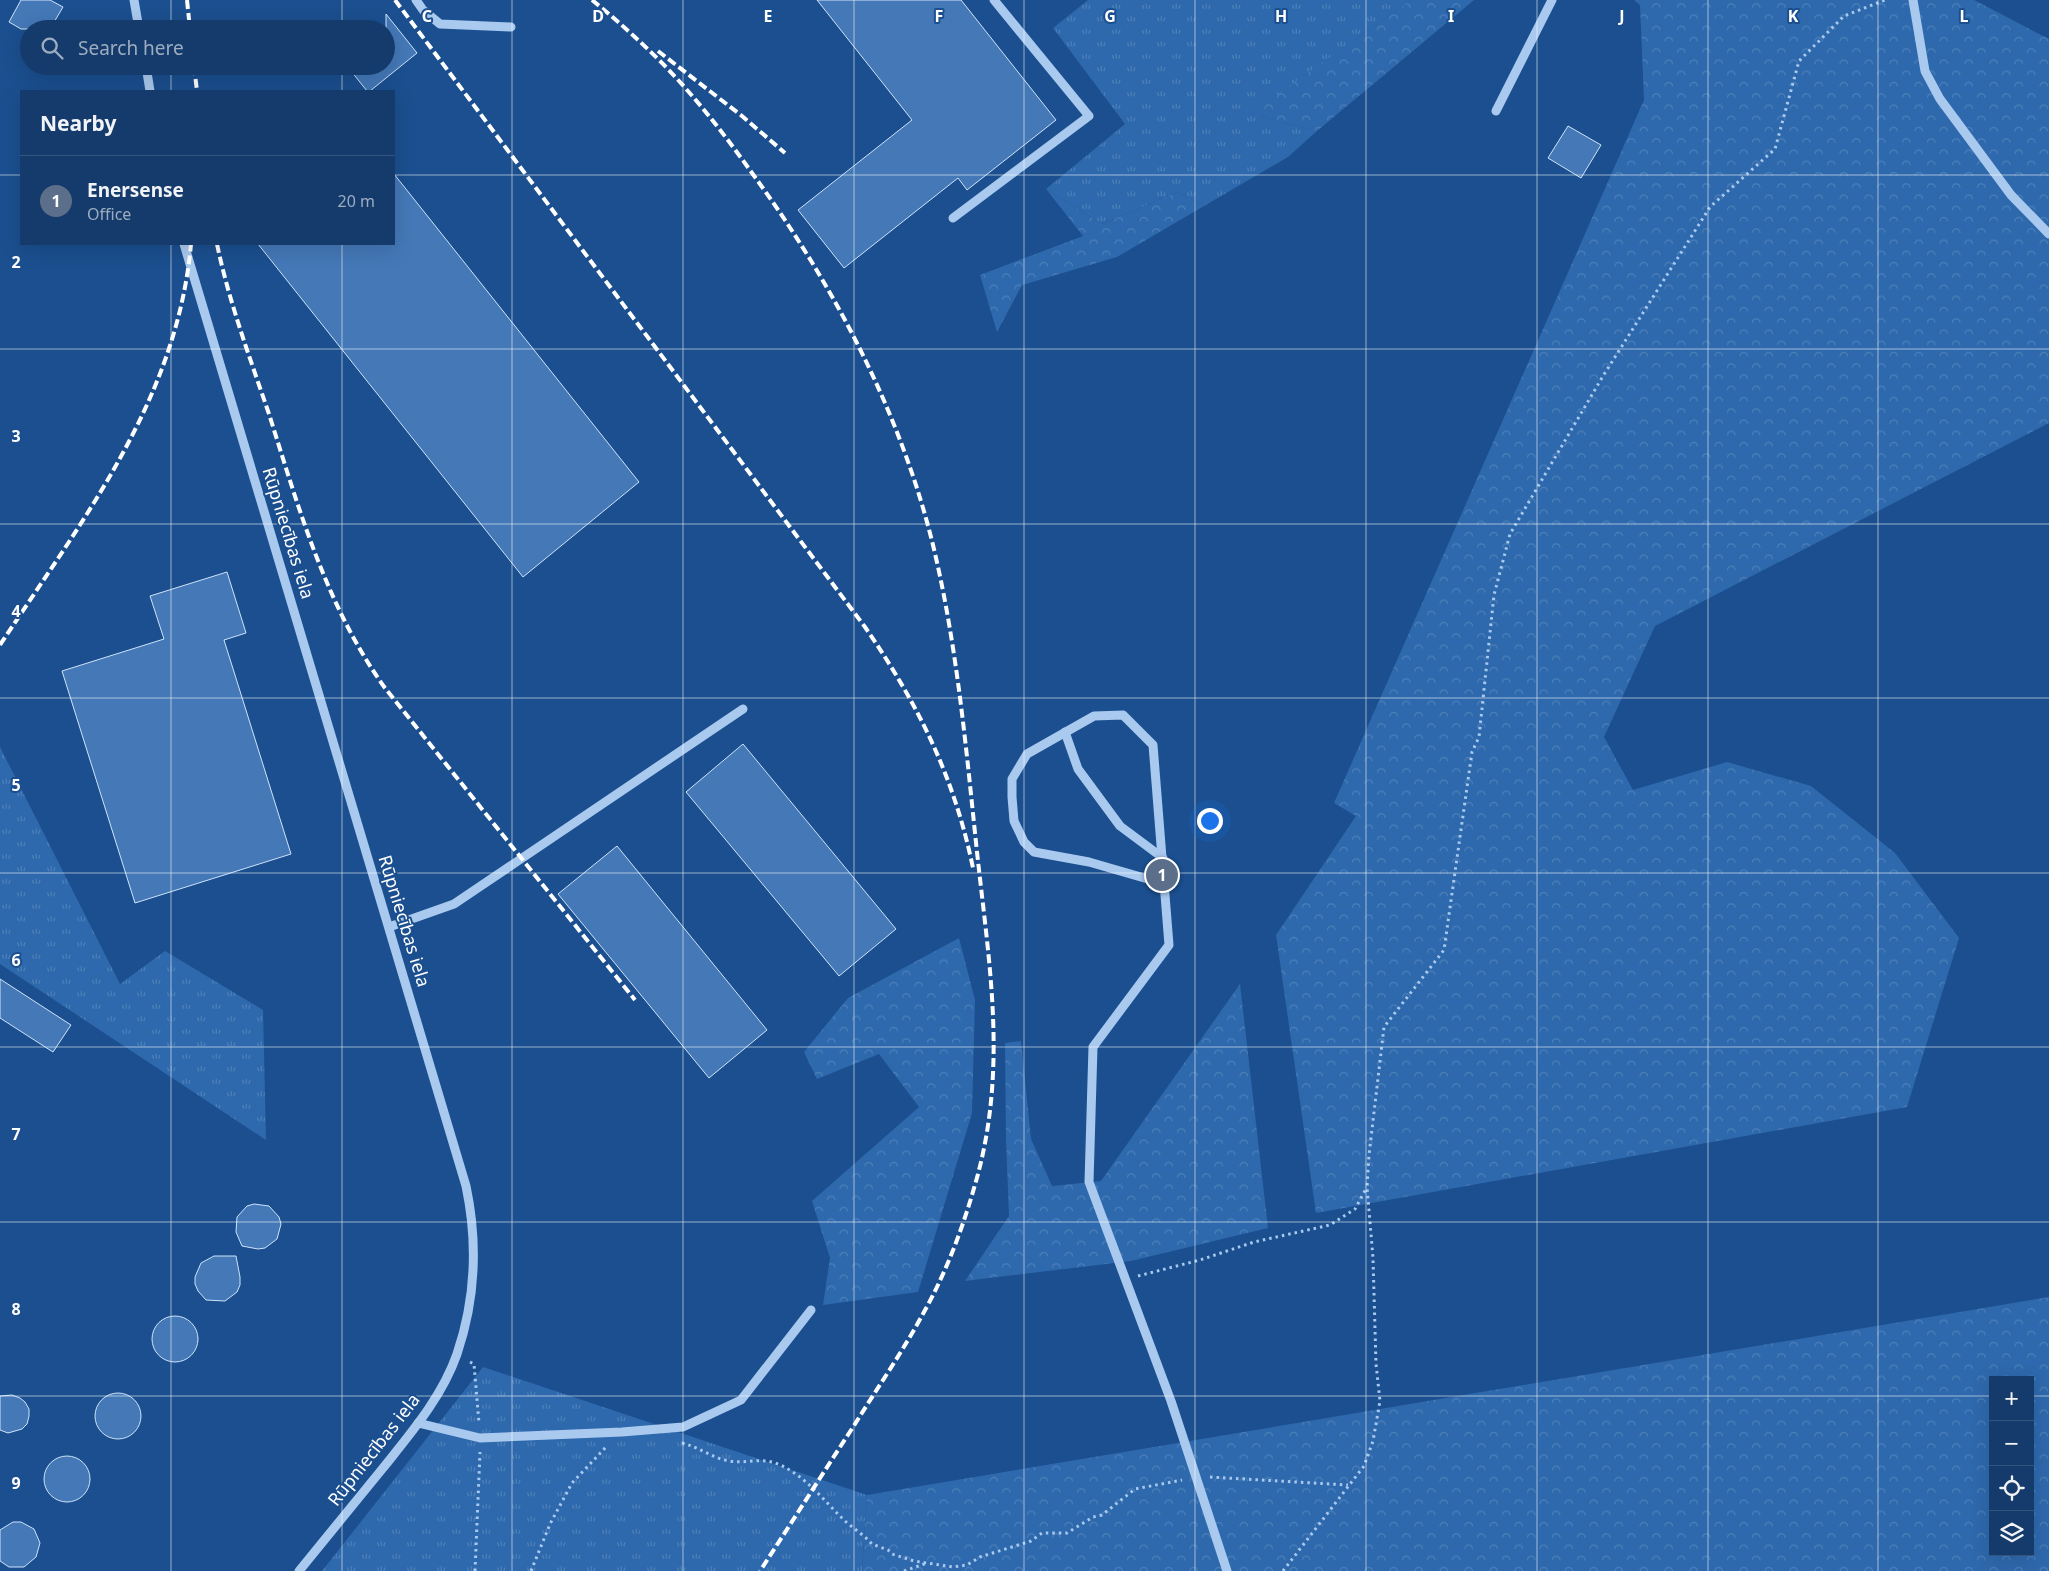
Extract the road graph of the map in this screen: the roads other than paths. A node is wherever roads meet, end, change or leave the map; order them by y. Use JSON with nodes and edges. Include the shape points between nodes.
{"nodes":[{"id":1,"x":134,"y":0,"type":"edge"},
{"id":2,"x":416,"y":0,"type":"edge"},
{"id":3,"x":994,"y":0,"type":"edge"},
{"id":4,"x":1552,"y":0,"type":"edge"},
{"id":5,"x":1913,"y":0,"type":"edge"},
{"id":6,"x":137,"y":20,"type":"edge"},
{"id":7,"x":511,"y":27,"type":"dead end"},
{"id":8,"x":147,"y":75,"type":"edge"},
{"id":9,"x":150,"y":90,"type":"edge"},
{"id":10,"x":1496,"y":111,"type":"dead end"},
{"id":11,"x":954,"y":218,"type":"dead end"},
{"id":12,"x":2049,"y":234,"type":"edge"},
{"id":13,"x":184,"y":245,"type":"edge"},
{"id":14,"x":743,"y":709,"type":"dead end"},
{"id":15,"x":1065,"y":732,"type":"junction"},
{"id":16,"x":1163,"y":858,"type":"junction"},
{"id":17,"x":1165,"y":884,"type":"junction"},
{"id":18,"x":389,"y":927,"type":"junction"},
{"id":19,"x":811,"y":1310,"type":"dead end"},
{"id":20,"x":418,"y":1423,"type":"junction"},
{"id":21,"x":300,"y":1571,"type":"edge"},
{"id":22,"x":1227,"y":1571,"type":"edge"}],
"edges":[{"from":1,"to":6,"type":"street"},
{"from":2,"to":7,"type":"street","via":[[440,24]]},
{"from":3,"to":11,"type":"street","via":[[1089,116]]},
{"from":4,"to":10,"type":"street"},
{"from":5,"to":12,"type":"street","via":[[1925,71],[1940,99],[2011,195]]},
{"from":8,"to":9,"type":"street"},
{"from":13,"to":18,"type":"street","name":"Rūpniecības iela"},
{"from":14,"to":18,"type":"street","via":[[454,904]]},
{"from":15,"to":16,"type":"street","via":[[1078,769],[1120,826]]},
{"from":15,"to":16,"type":"street","via":[[1094,716],[1123,715],[1153,745]]},
{"from":15,"to":17,"type":"street","via":[[1027,754],[1012,779],[1014,821],[1024,842],[1034,852],[1089,862]]},
{"from":16,"to":17,"type":"street"},
{"from":17,"to":22,"type":"street","via":[[1170,945],[1093,1048],[1089,1182],[1171,1401]]},
{"from":18,"to":20,"type":"street","name":"Rūpniecības iela","via":[[466,1186],[474,1240],[468,1317],[456,1356]]},
{"from":19,"to":20,"type":"street","via":[[741,1400],[684,1427],[480,1438]]},
{"from":20,"to":21,"type":"street","name":"Rūpniecības iela"}]}
